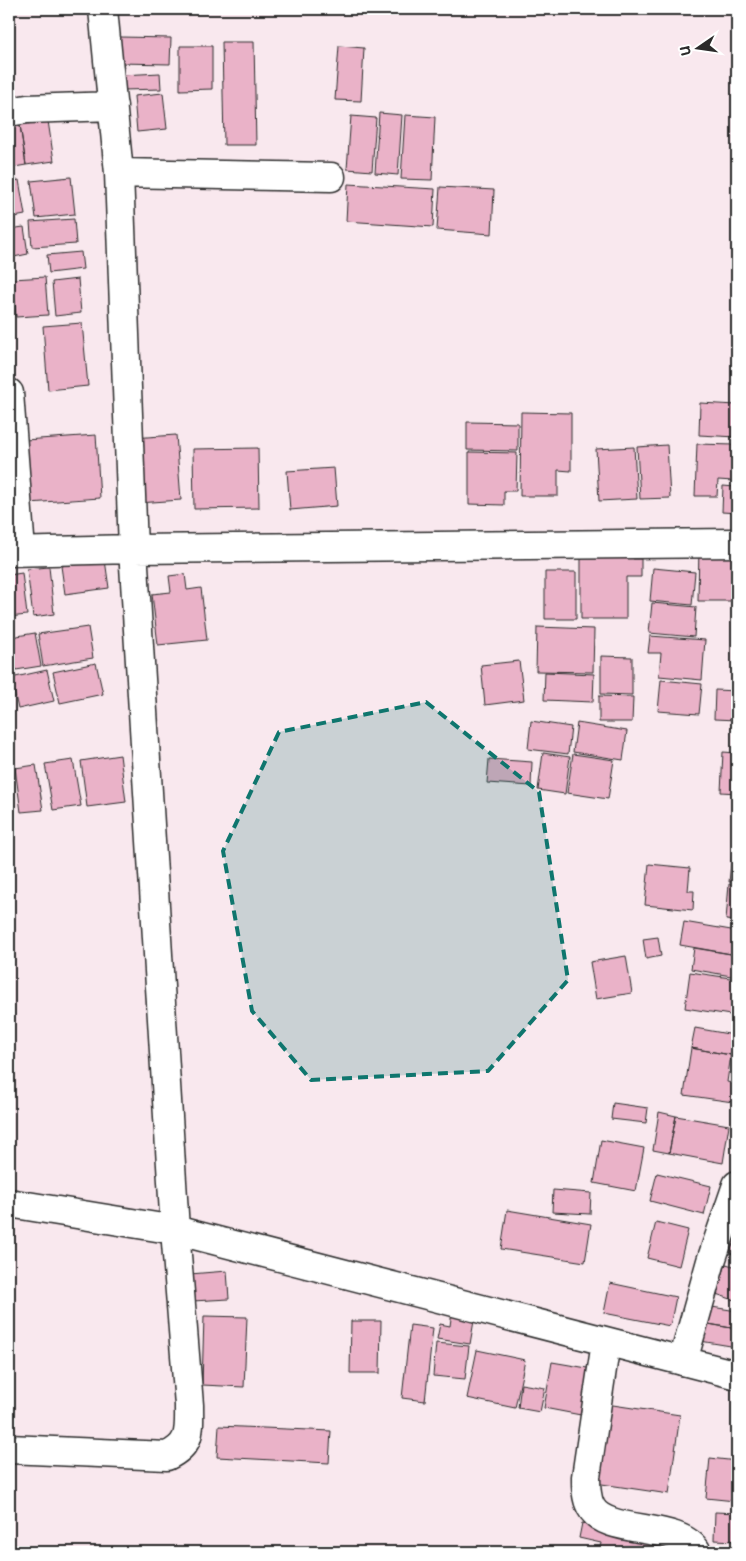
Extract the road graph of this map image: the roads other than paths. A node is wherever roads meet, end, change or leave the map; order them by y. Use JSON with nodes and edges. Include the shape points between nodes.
{"nodes":[{"id":1,"x":103,"y":9,"type":"edge"},
{"id":2,"x":113,"y":106,"type":"junction"},
{"id":3,"x":9,"y":112,"type":"edge"},
{"id":4,"x":119,"y":173,"type":"junction"},
{"id":5,"x":331,"y":178,"type":"dead end"},
{"id":6,"x":9,"y":393,"type":"edge"},
{"id":7,"x":737,"y":543,"type":"edge"},
{"id":8,"x":133,"y":549,"type":"junction"},
{"id":9,"x":15,"y":552,"type":"edge"},
{"id":10,"x":737,"y":1185,"type":"edge"},
{"id":11,"x":9,"y":1202,"type":"edge"},
{"id":12,"x":175,"y":1230,"type":"junction"},
{"id":13,"x":606,"y":1342,"type":"junction"},
{"id":14,"x":682,"y":1361,"type":"junction"},
{"id":15,"x":737,"y":1375,"type":"edge"},
{"id":16,"x":9,"y":1449,"type":"edge"},
{"id":17,"x":697,"y":1552,"type":"edge"}],
"edges":[{"from":1,"to":2,"type":"street"},
{"from":2,"to":3,"type":"street"},
{"from":2,"to":4,"type":"street"},
{"from":4,"to":5,"type":"street"},
{"from":4,"to":8,"type":"street"},
{"from":6,"to":9,"type":"street"},
{"from":7,"to":8,"type":"street"},
{"from":8,"to":9,"type":"street"},
{"from":8,"to":12,"type":"street"},
{"from":10,"to":14,"type":"street"},
{"from":11,"to":12,"type":"street"},
{"from":12,"to":13,"type":"street"},
{"from":12,"to":16,"type":"street","via":[[189,1406],[185,1443],[167,1456]]},
{"from":13,"to":14,"type":"street"},
{"from":13,"to":17,"type":"street","via":[[586,1477],[591,1507],[600,1518],[674,1536],[692,1544]]},
{"from":14,"to":15,"type":"street"}]}
